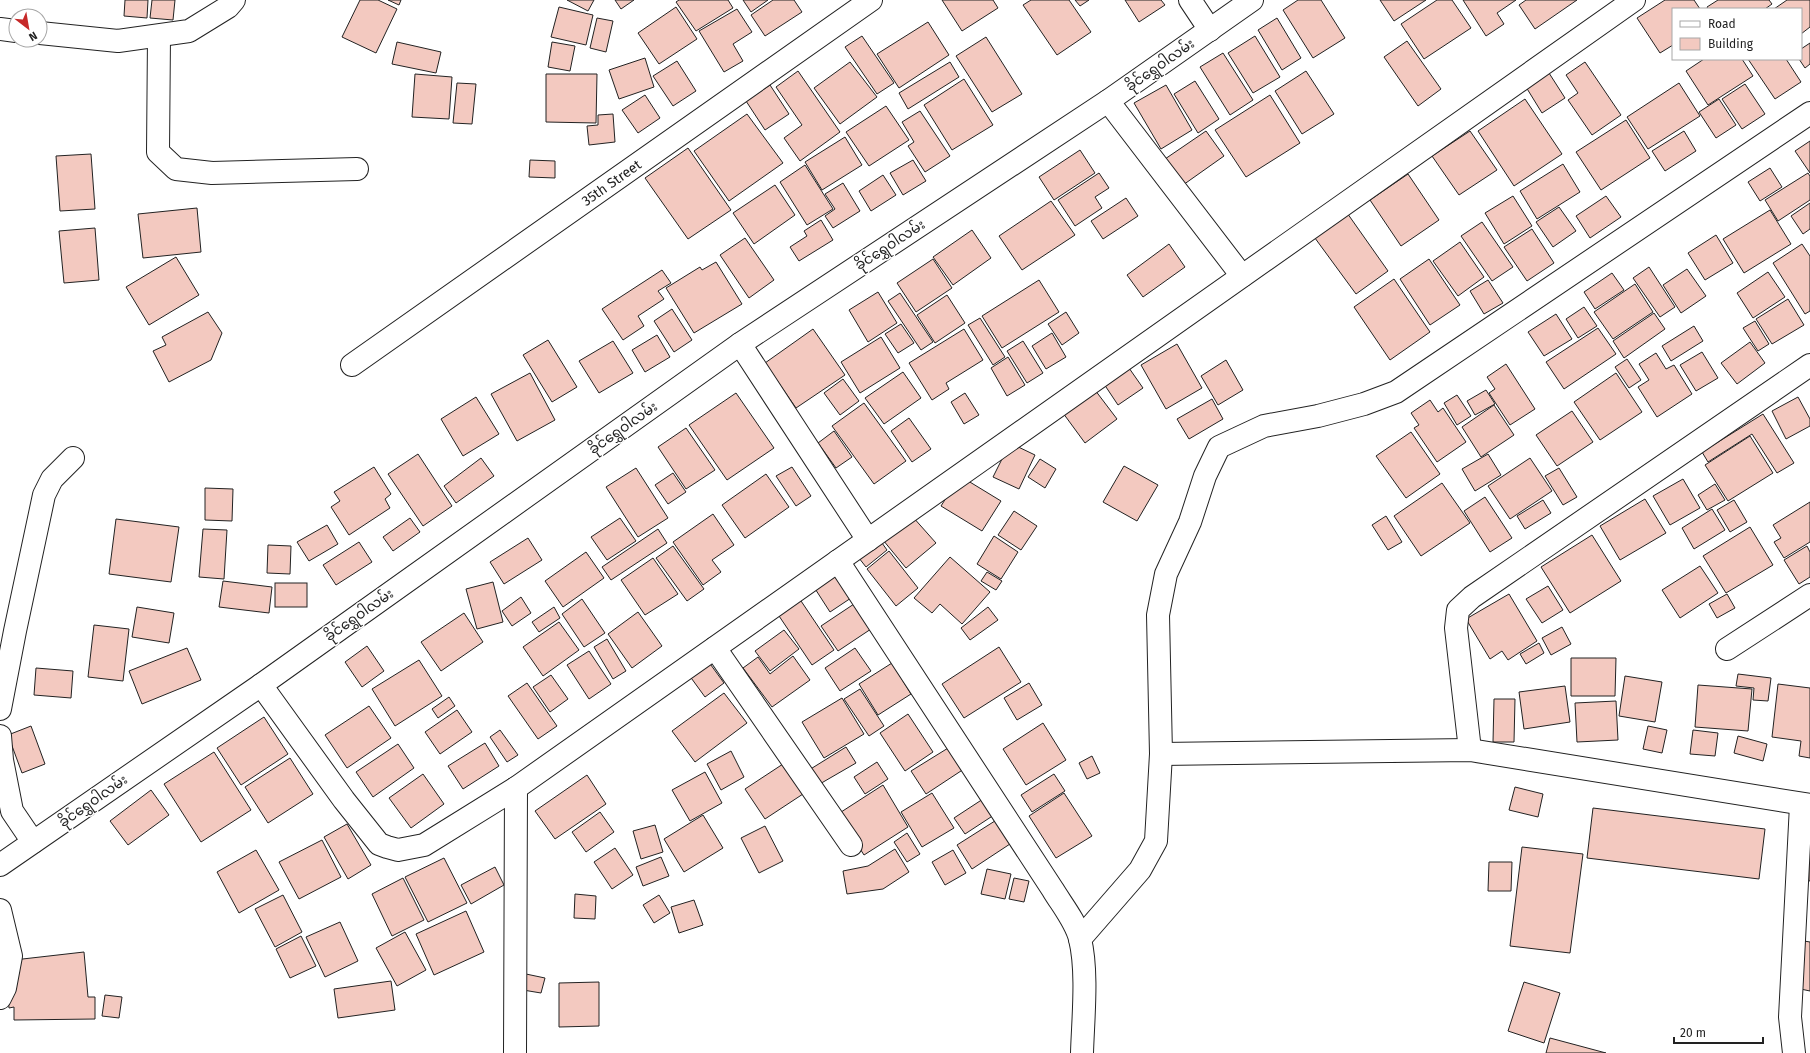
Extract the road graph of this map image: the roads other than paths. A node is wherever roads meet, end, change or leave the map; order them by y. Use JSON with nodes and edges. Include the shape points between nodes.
{"nodes":[{"id":1,"x":234,"y":0,"type":"edge"},
{"id":2,"x":871,"y":0,"type":"edge"},
{"id":3,"x":1190,"y":0,"type":"edge"},
{"id":4,"x":1252,"y":0,"type":"edge"},
{"id":5,"x":1634,"y":0,"type":"edge"},
{"id":6,"x":1210,"y":30,"type":"junction"},
{"id":7,"x":48,"y":34,"type":"edge"},
{"id":8,"x":159,"y":36,"type":"junction"},
{"id":9,"x":1108,"y":101,"type":"junction"},
{"id":10,"x":1810,"y":113,"type":"edge"},
{"id":11,"x":356,"y":169,"type":"dead end"},
{"id":12,"x":1242,"y":276,"type":"junction"},
{"id":13,"x":740,"y":344,"type":"junction"},
{"id":14,"x":352,"y":364,"type":"dead end"},
{"id":15,"x":1810,"y":365,"type":"edge"},
{"id":16,"x":74,"y":458,"type":"dead end"},
{"id":17,"x":868,"y":540,"type":"junction"},
{"id":18,"x":838,"y":561,"type":"junction"},
{"id":19,"x":1810,"y":595,"type":"edge"},
{"id":20,"x":715,"y":648,"type":"junction"},
{"id":21,"x":1727,"y":649,"type":"dead end"},
{"id":22,"x":261,"y":685,"type":"junction"},
{"id":23,"x":0,"y":709,"type":"edge"},
{"id":24,"x":0,"y":736,"type":"edge"},
{"id":25,"x":1470,"y":750,"type":"junction"},
{"id":26,"x":1161,"y":754,"type":"junction"},
{"id":27,"x":516,"y":788,"type":"junction"},
{"id":28,"x":1806,"y":805,"type":"edge"},
{"id":29,"x":33,"y":842,"type":"junction"},
{"id":30,"x":851,"y":845,"type":"dead end"},
{"id":31,"x":0,"y":865,"type":"edge"},
{"id":32,"x":0,"y":910,"type":"edge"},
{"id":33,"x":1080,"y":939,"type":"junction"},
{"id":34,"x":0,"y":998,"type":"edge"},
{"id":35,"x":515,"y":1053,"type":"edge"},
{"id":36,"x":1082,"y":1053,"type":"edge"},
{"id":37,"x":1794,"y":1053,"type":"edge"}],
"edges":[{"from":1,"to":8,"type":"street","via":[[228,7],[189,31]]},
{"from":2,"to":14,"type":"street","name":"35th Street"},
{"from":3,"to":6,"type":"street"},
{"from":4,"to":6,"type":"street","name":"ခိုင်ရွှေဝါလမ်း"},
{"from":5,"to":12,"type":"street"},
{"from":6,"to":9,"type":"street","name":"ခိုင်ရွှေဝါလမ်း"},
{"from":7,"to":8,"type":"street","via":[[118,41]]},
{"from":8,"to":11,"type":"street","via":[[158,152],[176,168],[212,173]]},
{"from":9,"to":12,"type":"street"},
{"from":9,"to":13,"type":"street","name":"ခိုင်ရွှေဝါလမ်း"},
{"from":10,"to":26,"type":"street","via":[[1396,392],[1326,414],[1264,426],[1219,447],[1205,476],[1190,522],[1166,574],[1158,615]]},
{"from":12,"to":17,"type":"street"},
{"from":13,"to":17,"type":"street"},
{"from":13,"to":22,"type":"street","name":"ခိုင်ရွှေဝါလမ်း"},
{"from":15,"to":25,"type":"street","via":[[1472,597],[1458,610],[1456,628]]},
{"from":16,"to":23,"type":"street","via":[[52,479],[44,495]]},
{"from":17,"to":18,"type":"street"},
{"from":18,"to":20,"type":"street"},
{"from":18,"to":33,"type":"street","via":[[1053,890]]},
{"from":19,"to":21,"type":"street"},
{"from":20,"to":27,"type":"street"},
{"from":20,"to":30,"type":"street"},
{"from":22,"to":27,"type":"street","via":[[379,844],[398,850],[424,845]]},
{"from":22,"to":29,"type":"street","name":"ခိုင်ရွှေဝါလမ်း"},
{"from":24,"to":29,"type":"street","via":[[12,811]]},
{"from":25,"to":26,"type":"street"},
{"from":25,"to":28,"type":"street"},
{"from":26,"to":33,"type":"street","via":[[1156,842],[1140,870]]},
{"from":27,"to":35,"type":"street"},
{"from":28,"to":37,"type":"street","via":[[1790,1017]]},
{"from":29,"to":31,"type":"street","name":"ခိုင်ရွှေဝါလမ်း"},
{"from":32,"to":34,"type":"street","via":[[11,956]]},
{"from":33,"to":36,"type":"street","via":[[1084,984]]}]}
